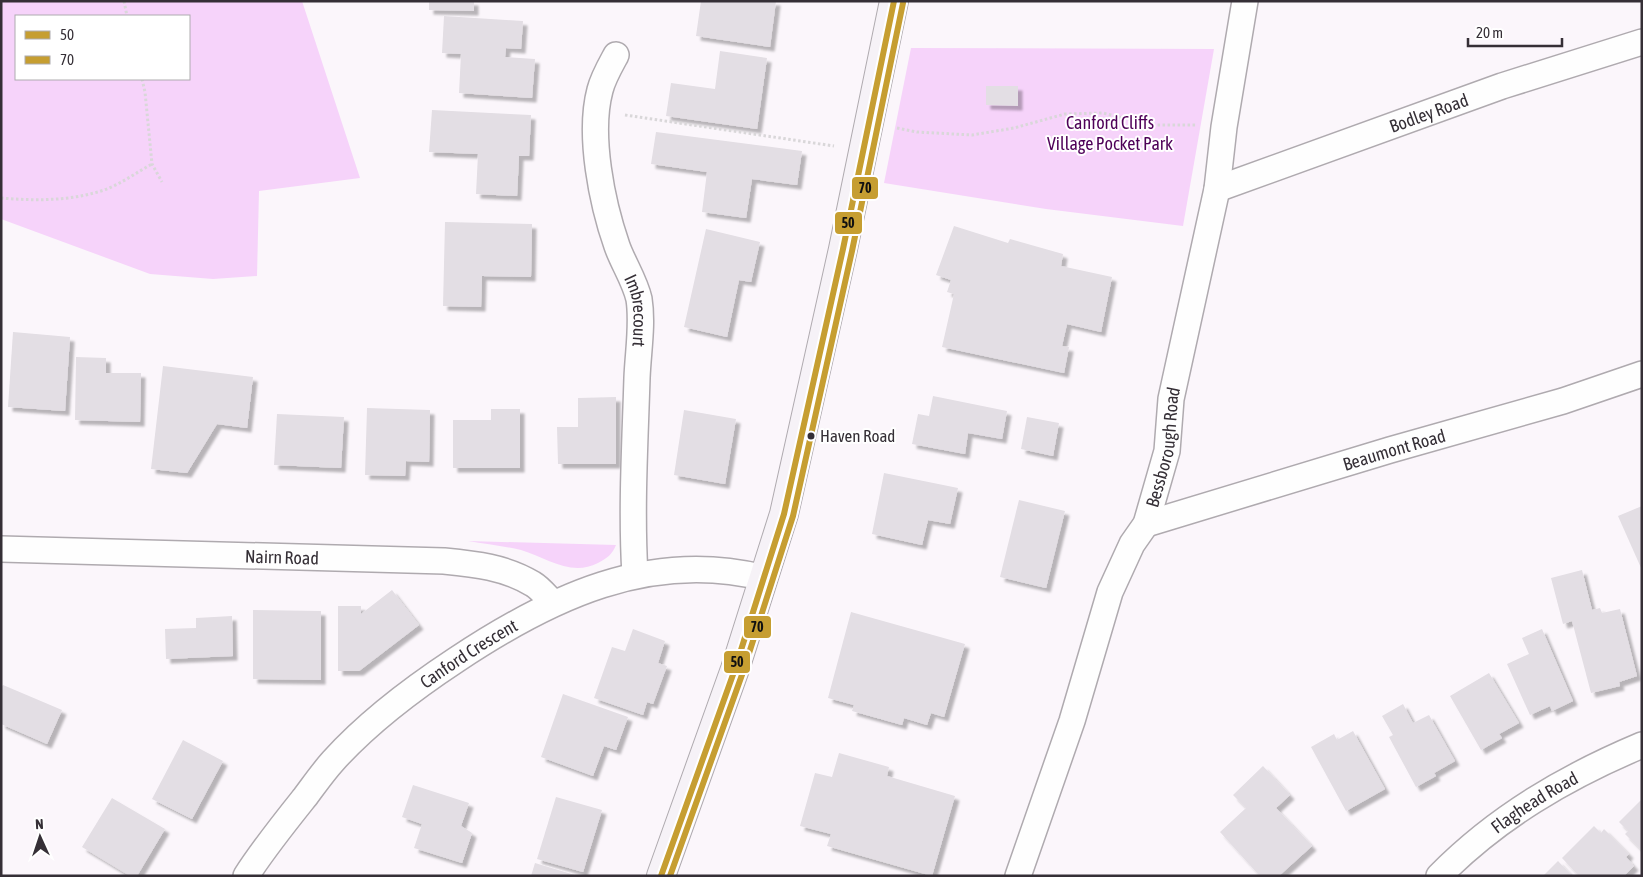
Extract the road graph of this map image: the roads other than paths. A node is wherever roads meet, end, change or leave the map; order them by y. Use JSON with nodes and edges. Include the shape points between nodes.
{"nodes":[{"id":1,"x":894,"y":1,"type":"edge"},
{"id":2,"x":1245,"y":1,"type":"edge"},
{"id":3,"x":1642,"y":42,"type":"edge"},
{"id":4,"x":616,"y":55,"type":"dead end"},
{"id":5,"x":1217,"y":189,"type":"junction"},
{"id":6,"x":1642,"y":374,"type":"edge"},
{"id":7,"x":1146,"y":524,"type":"junction"},
{"id":8,"x":1,"y":549,"type":"edge"},
{"id":9,"x":635,"y":575,"type":"junction"},
{"id":10,"x":764,"y":578,"type":"junction"},
{"id":11,"x":553,"y":603,"type":"junction"},
{"id":12,"x":1642,"y":745,"type":"edge"},
{"id":13,"x":246,"y":876,"type":"edge"},
{"id":14,"x":661,"y":876,"type":"edge"},
{"id":15,"x":1018,"y":876,"type":"edge"},
{"id":16,"x":1439,"y":876,"type":"edge"}],
"edges":[{"from":1,"to":10,"type":"main road","via":[[784,514]]},
{"from":2,"to":5,"type":"street","name":"Bessborough Road"},
{"from":3,"to":5,"type":"street","name":"Bodley Road","via":[[1502,86]]},
{"from":4,"to":9,"type":"street","name":"Imbrecourt","via":[[600,89],[597,155],[606,208],[638,298]]},
{"from":5,"to":7,"type":"street","name":"Bessborough Road","via":[[1171,399],[1167,451]]},
{"from":6,"to":7,"type":"street","name":"Beaumont Road","via":[[1562,401]]},
{"from":7,"to":15,"type":"street","name":"Bessborough Road","via":[[1132,544],[1110,592],[1072,721]]},
{"from":8,"to":11,"type":"street","name":"Nairn Road","via":[[444,561],[508,572],[535,585]]},
{"from":9,"to":10,"type":"street","name":"Canford Crescent","via":[[716,570]]},
{"from":9,"to":11,"type":"street","name":"Canford Crescent"},
{"from":10,"to":14,"type":"main road","via":[[709,746]]},
{"from":11,"to":13,"type":"street","name":"Canford Crescent","via":[[490,637],[380,715],[333,761]]},
{"from":12,"to":16,"type":"street","name":"Flaghead Road","via":[[1558,784],[1511,815],[1462,853]]}]}
